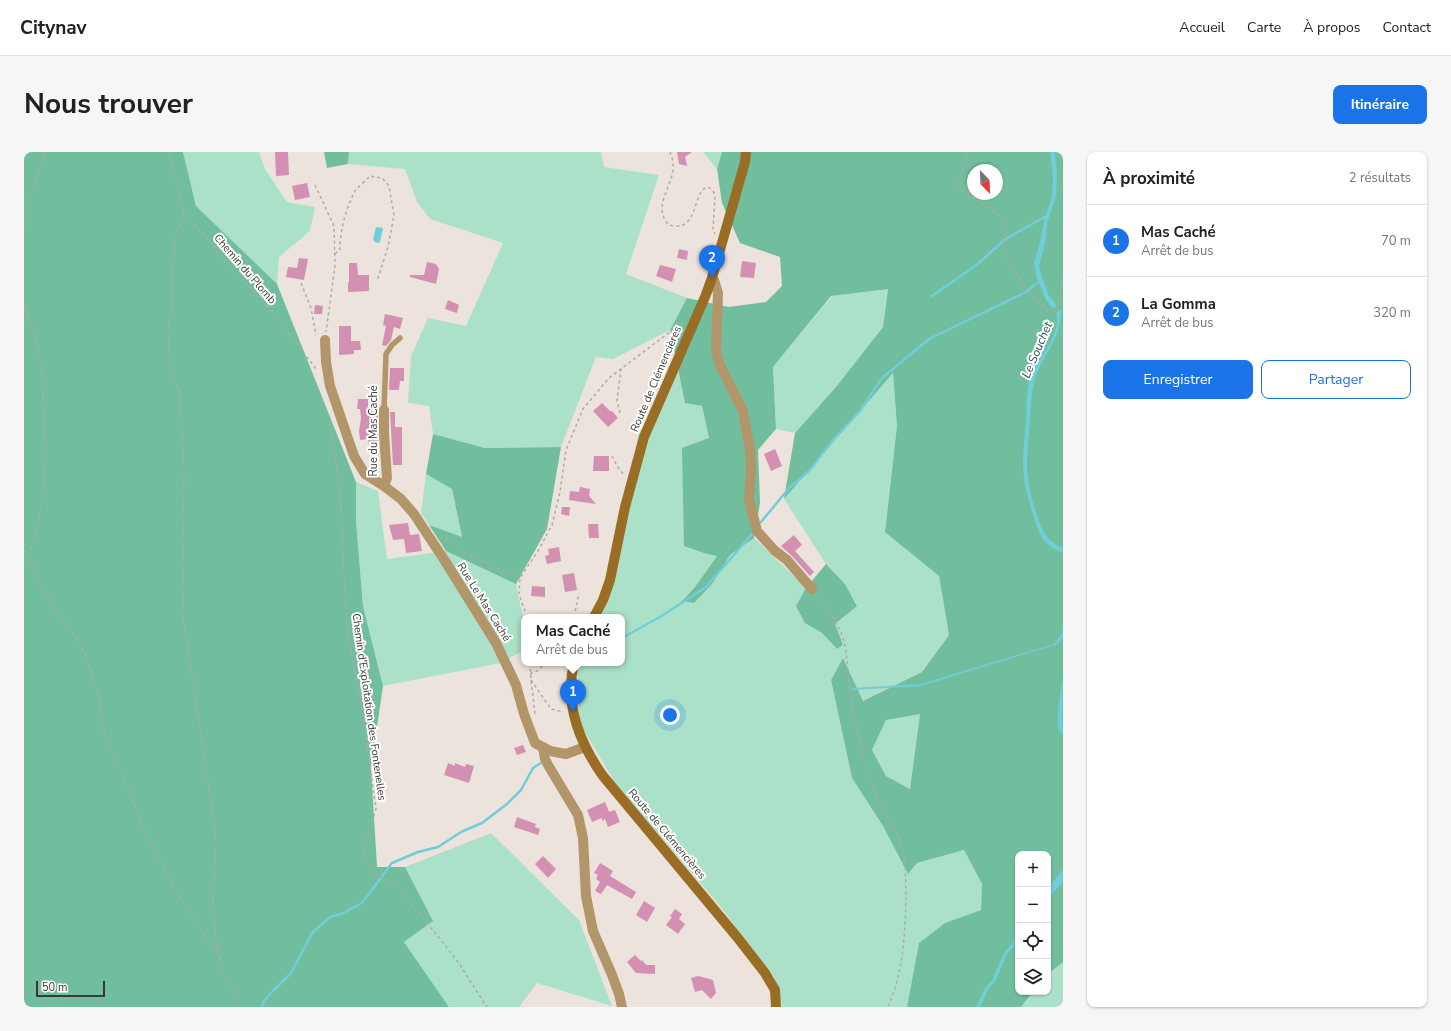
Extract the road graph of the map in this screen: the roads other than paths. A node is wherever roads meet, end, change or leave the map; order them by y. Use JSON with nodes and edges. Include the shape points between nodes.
{"nodes":[{"id":1,"x":746,"y":152,"type":"edge"},
{"id":2,"x":712,"y":278,"type":"junction"},
{"id":3,"x":400,"y":338,"type":"dead end"},
{"id":4,"x":321,"y":340,"type":"road end"},
{"id":5,"x":384,"y":410,"type":"joint"},
{"id":6,"x":384,"y":486,"type":"junction"},
{"id":7,"x":812,"y":589,"type":"road end"},
{"id":8,"x":596,"y":614,"type":"edge"},
{"id":9,"x":573,"y":666,"type":"edge"},
{"id":10,"x":543,"y":747,"type":"junction"},
{"id":11,"x":585,"y":747,"type":"junction"},
{"id":12,"x":622,"y":1007,"type":"edge"},
{"id":13,"x":776,"y":1007,"type":"edge"}],
"edges":[{"from":1,"to":2,"type":"street","name":"Route de Clémencières"},
{"from":2,"to":7,"type":"street","via":[[718,293],[716,351],[720,365],[743,411],[750,450],[749,499],[757,531]]},
{"from":2,"to":8,"type":"street","name":"Route de Clémencières","via":[[644,437],[610,580],[604,600]]},
{"from":3,"to":5,"type":"lane","name":"Rue du Mas Caché","via":[[386,354]]},
{"from":4,"to":6,"type":"street","name":"Rue du Mas Caché","via":[[330,386],[354,456],[364,474]]},
{"from":5,"to":6,"type":"street","name":"Rue du Mas Caché","via":[[387,478]]},
{"from":6,"to":10,"type":"street","name":"Rue Le Mas Caché","via":[[401,499],[422,526],[496,642],[516,685],[535,743]]},
{"from":9,"to":11,"type":"street","name":"Route de Clémencières","via":[[571,689],[573,715]]},
{"from":10,"to":11,"type":"street","via":[[566,754]]},
{"from":10,"to":12,"type":"street","via":[[544,759],[578,815],[583,838],[586,896],[593,931],[612,975]]},
{"from":11,"to":13,"type":"street","name":"Route de Clémencières","via":[[603,776],[765,973],[775,990]]}]}
